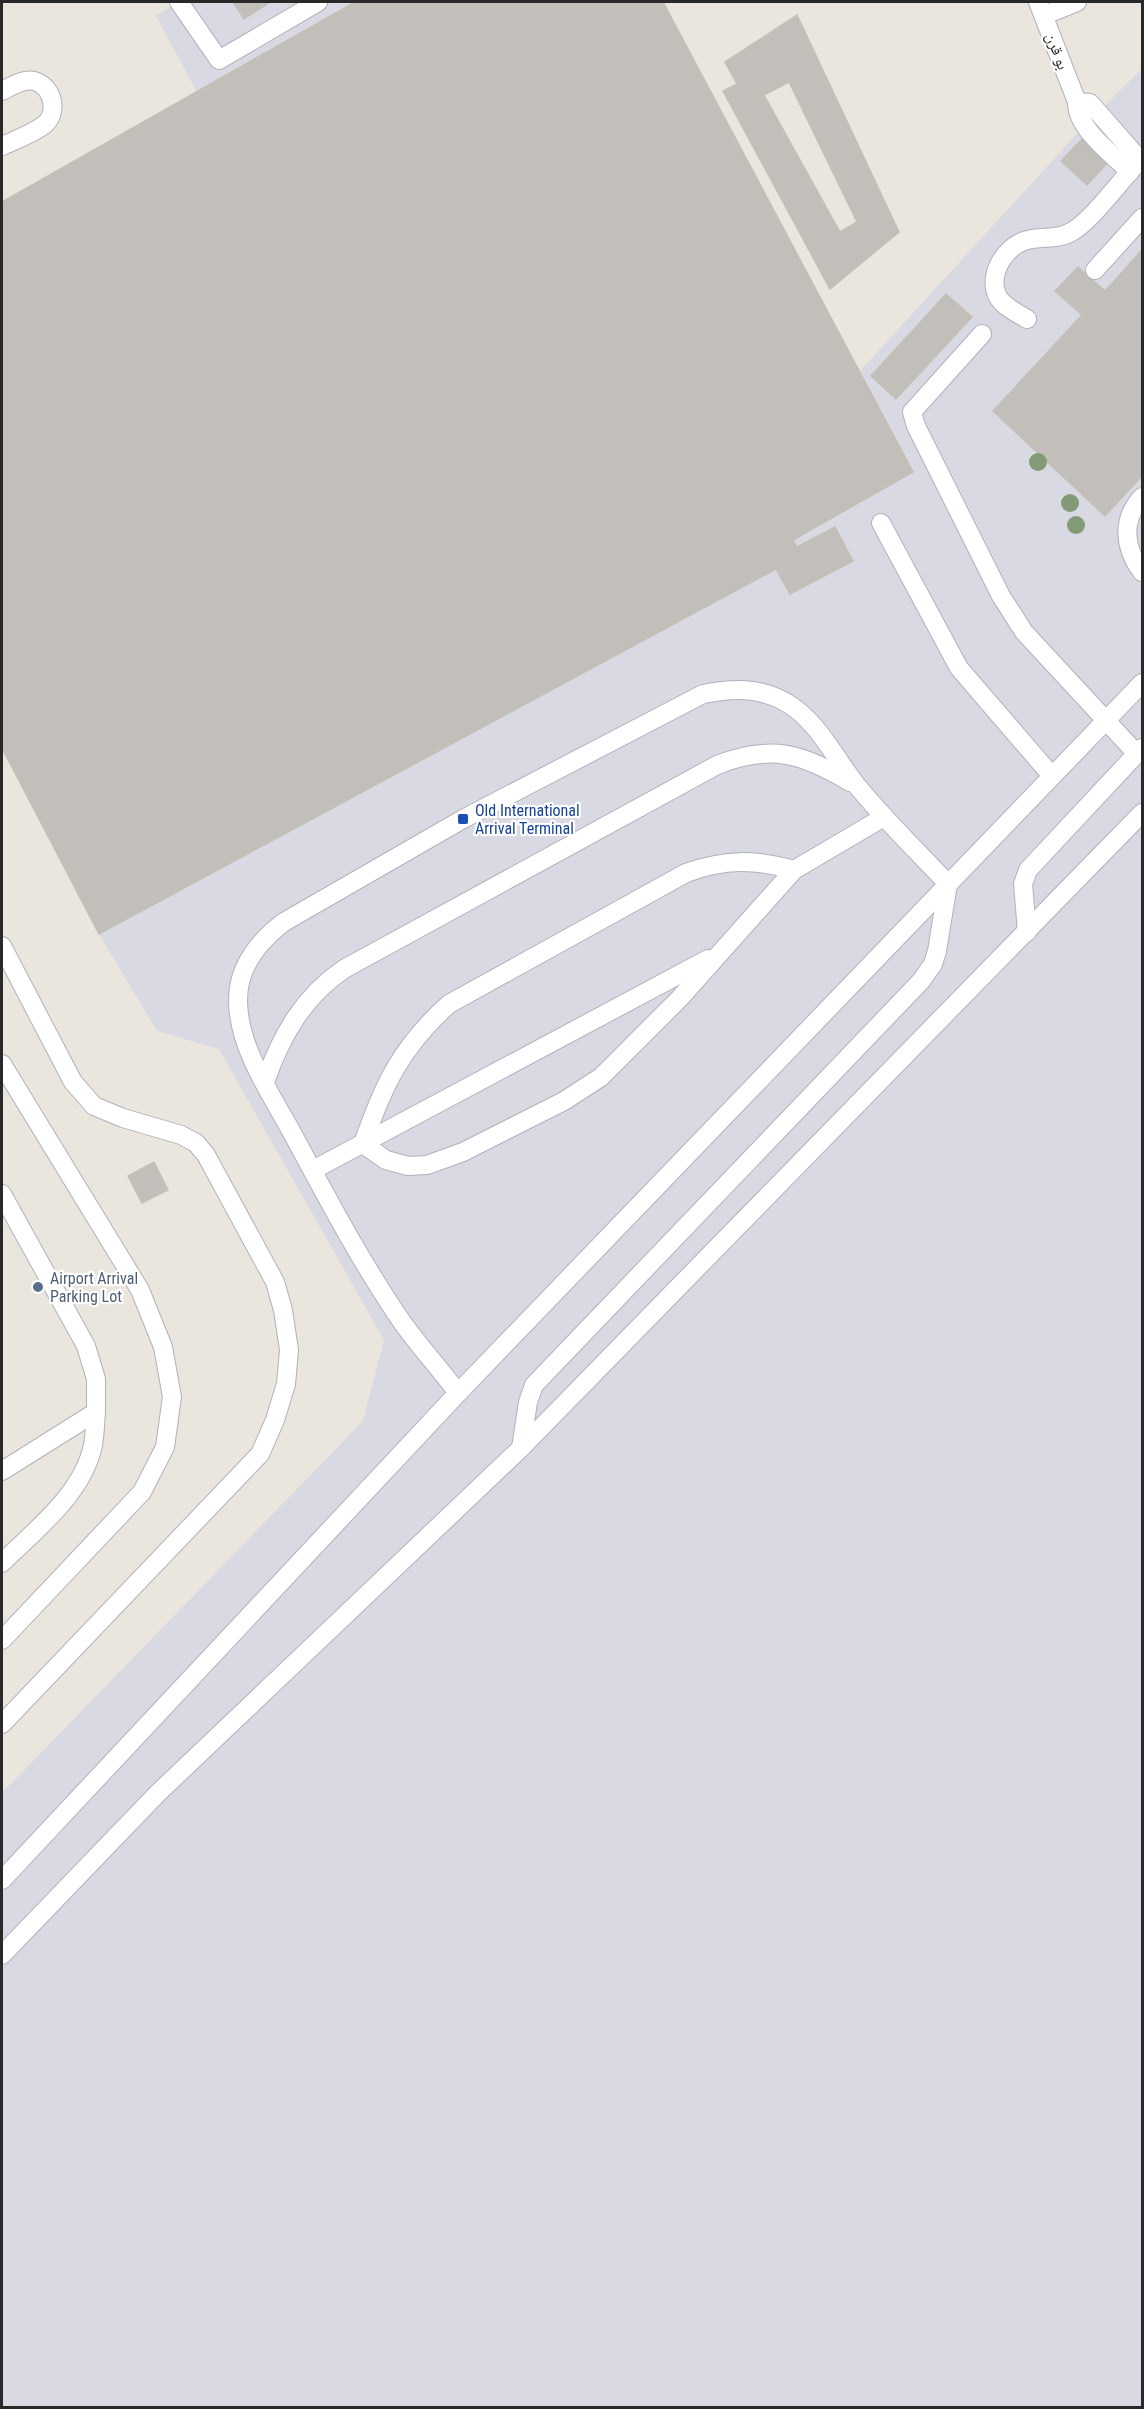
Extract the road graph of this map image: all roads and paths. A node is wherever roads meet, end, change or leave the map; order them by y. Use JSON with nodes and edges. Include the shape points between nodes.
{"nodes":[{"id":1,"x":179,"y":2,"type":"edge"},
{"id":2,"x":318,"y":2,"type":"edge"},
{"id":3,"x":1077,"y":2,"type":"edge"},
{"id":4,"x":1042,"y":8,"type":"edge"},
{"id":5,"x":2,"y":91,"type":"edge"},
{"id":6,"x":2,"y":147,"type":"edge"},
{"id":7,"x":1137,"y":163,"type":"edge"},
{"id":8,"x":1143,"y":218,"type":"edge"},
{"id":9,"x":1095,"y":270,"type":"dead end"},
{"id":10,"x":1027,"y":319,"type":"dead end"},
{"id":11,"x":982,"y":333,"type":"dead end"},
{"id":12,"x":1143,"y":497,"type":"edge"},
{"id":13,"x":881,"y":523,"type":"dead end"},
{"id":14,"x":1143,"y":572,"type":"edge"},
{"id":15,"x":1143,"y":683,"type":"edge"},
{"id":16,"x":1107,"y":722,"type":"junction"},
{"id":17,"x":1140,"y":751,"type":"edge"},
{"id":18,"x":1051,"y":775,"type":"junction"},
{"id":19,"x":857,"y":786,"type":"junction"},
{"id":20,"x":1143,"y":813,"type":"edge"},
{"id":21,"x":884,"y":817,"type":"junction"},
{"id":22,"x":794,"y":870,"type":"junction"},
{"id":23,"x":948,"y":884,"type":"junction"},
{"id":24,"x":1027,"y":932,"type":"junction"},
{"id":25,"x":2,"y":946,"type":"edge"},
{"id":26,"x":720,"y":953,"type":"junction"},
{"id":27,"x":2,"y":1064,"type":"edge"},
{"id":28,"x":265,"y":1082,"type":"junction"},
{"id":29,"x":363,"y":1144,"type":"junction"},
{"id":30,"x":313,"y":1170,"type":"junction"},
{"id":31,"x":2,"y":1194,"type":"edge"},
{"id":32,"x":458,"y":1393,"type":"junction"},
{"id":33,"x":96,"y":1412,"type":"junction"},
{"id":34,"x":521,"y":1448,"type":"junction"},
{"id":35,"x":2,"y":1471,"type":"edge"},
{"id":36,"x":2,"y":1563,"type":"edge"},
{"id":37,"x":2,"y":1640,"type":"edge"},
{"id":38,"x":2,"y":1724,"type":"edge"},
{"id":39,"x":2,"y":1880,"type":"edge"},
{"id":40,"x":2,"y":1955,"type":"edge"}],
"edges":[{"from":1,"to":2,"type":"lane","via":[[219,60]]},
{"from":3,"to":4,"type":"lane"},
{"from":4,"to":7,"type":"lane","name":"بو قرن","via":[[1077,102],[1077,112],[1085,125]]},
{"from":5,"to":6,"type":"lane","via":[[24,81],[37,81],[52,101],[52,114],[45,124]]},
{"from":7,"to":10,"type":"lane","via":[[1075,230],[1015,245],[1000,262],[995,286],[998,296]]},
{"from":8,"to":9,"type":"lane"},
{"from":11,"to":16,"type":"lane","via":[[912,411],[916,426],[1006,605],[1024,632]]},
{"from":12,"to":14,"type":"lane","via":[[1134,506],[1126,526],[1130,549]]},
{"from":13,"to":18,"type":"lane","via":[[959,668]]},
{"from":15,"to":16,"type":"lane"},
{"from":16,"to":17,"type":"lane"},
{"from":16,"to":18,"type":"lane"},
{"from":17,"to":24,"type":"lane","via":[[1028,870],[1023,884]]},
{"from":18,"to":23,"type":"lane"},
{"from":19,"to":21,"type":"lane"},
{"from":19,"to":28,"type":"lane","via":[[807,759],[783,752],[742,755],[717,765],[322,984],[300,1008]]},
{"from":19,"to":28,"type":"lane","via":[[811,723],[788,704],[761,692],[732,688],[703,694],[463,819],[284,922],[261,940],[241,976],[238,1000],[241,1030]]},
{"from":20,"to":24,"type":"lane"},
{"from":21,"to":22,"type":"lane"},
{"from":21,"to":23,"type":"lane"},
{"from":22,"to":26,"type":"lane"},
{"from":22,"to":29,"type":"lane","via":[[740,860],[686,873],[449,1004],[401,1056]]},
{"from":23,"to":32,"type":"lane"},
{"from":23,"to":34,"type":"lane","via":[[937,951],[921,981],[534,1385]]},
{"from":24,"to":34,"type":"lane"},
{"from":25,"to":38,"type":"lane","via":[[74,1082],[94,1106],[181,1135],[196,1143],[206,1155],[275,1282],[289,1350],[285,1384],[260,1454]]},
{"from":26,"to":29,"type":"lane"},
{"from":26,"to":29,"type":"lane","via":[[601,1077],[528,1121],[446,1160],[427,1165],[408,1166],[386,1160]]},
{"from":27,"to":37,"type":"lane","via":[[140,1290],[163,1347],[172,1397],[165,1447],[142,1492]]},
{"from":28,"to":30,"type":"lane"},
{"from":29,"to":30,"type":"lane"},
{"from":30,"to":32,"type":"lane","via":[[402,1322]]},
{"from":31,"to":33,"type":"lane","via":[[86,1346],[96,1379]]},
{"from":32,"to":39,"type":"lane"},
{"from":33,"to":35,"type":"lane"},
{"from":33,"to":36,"type":"lane","via":[[93,1446],[79,1478],[57,1508]]},
{"from":34,"to":40,"type":"lane","via":[[158,1793]]}]}
